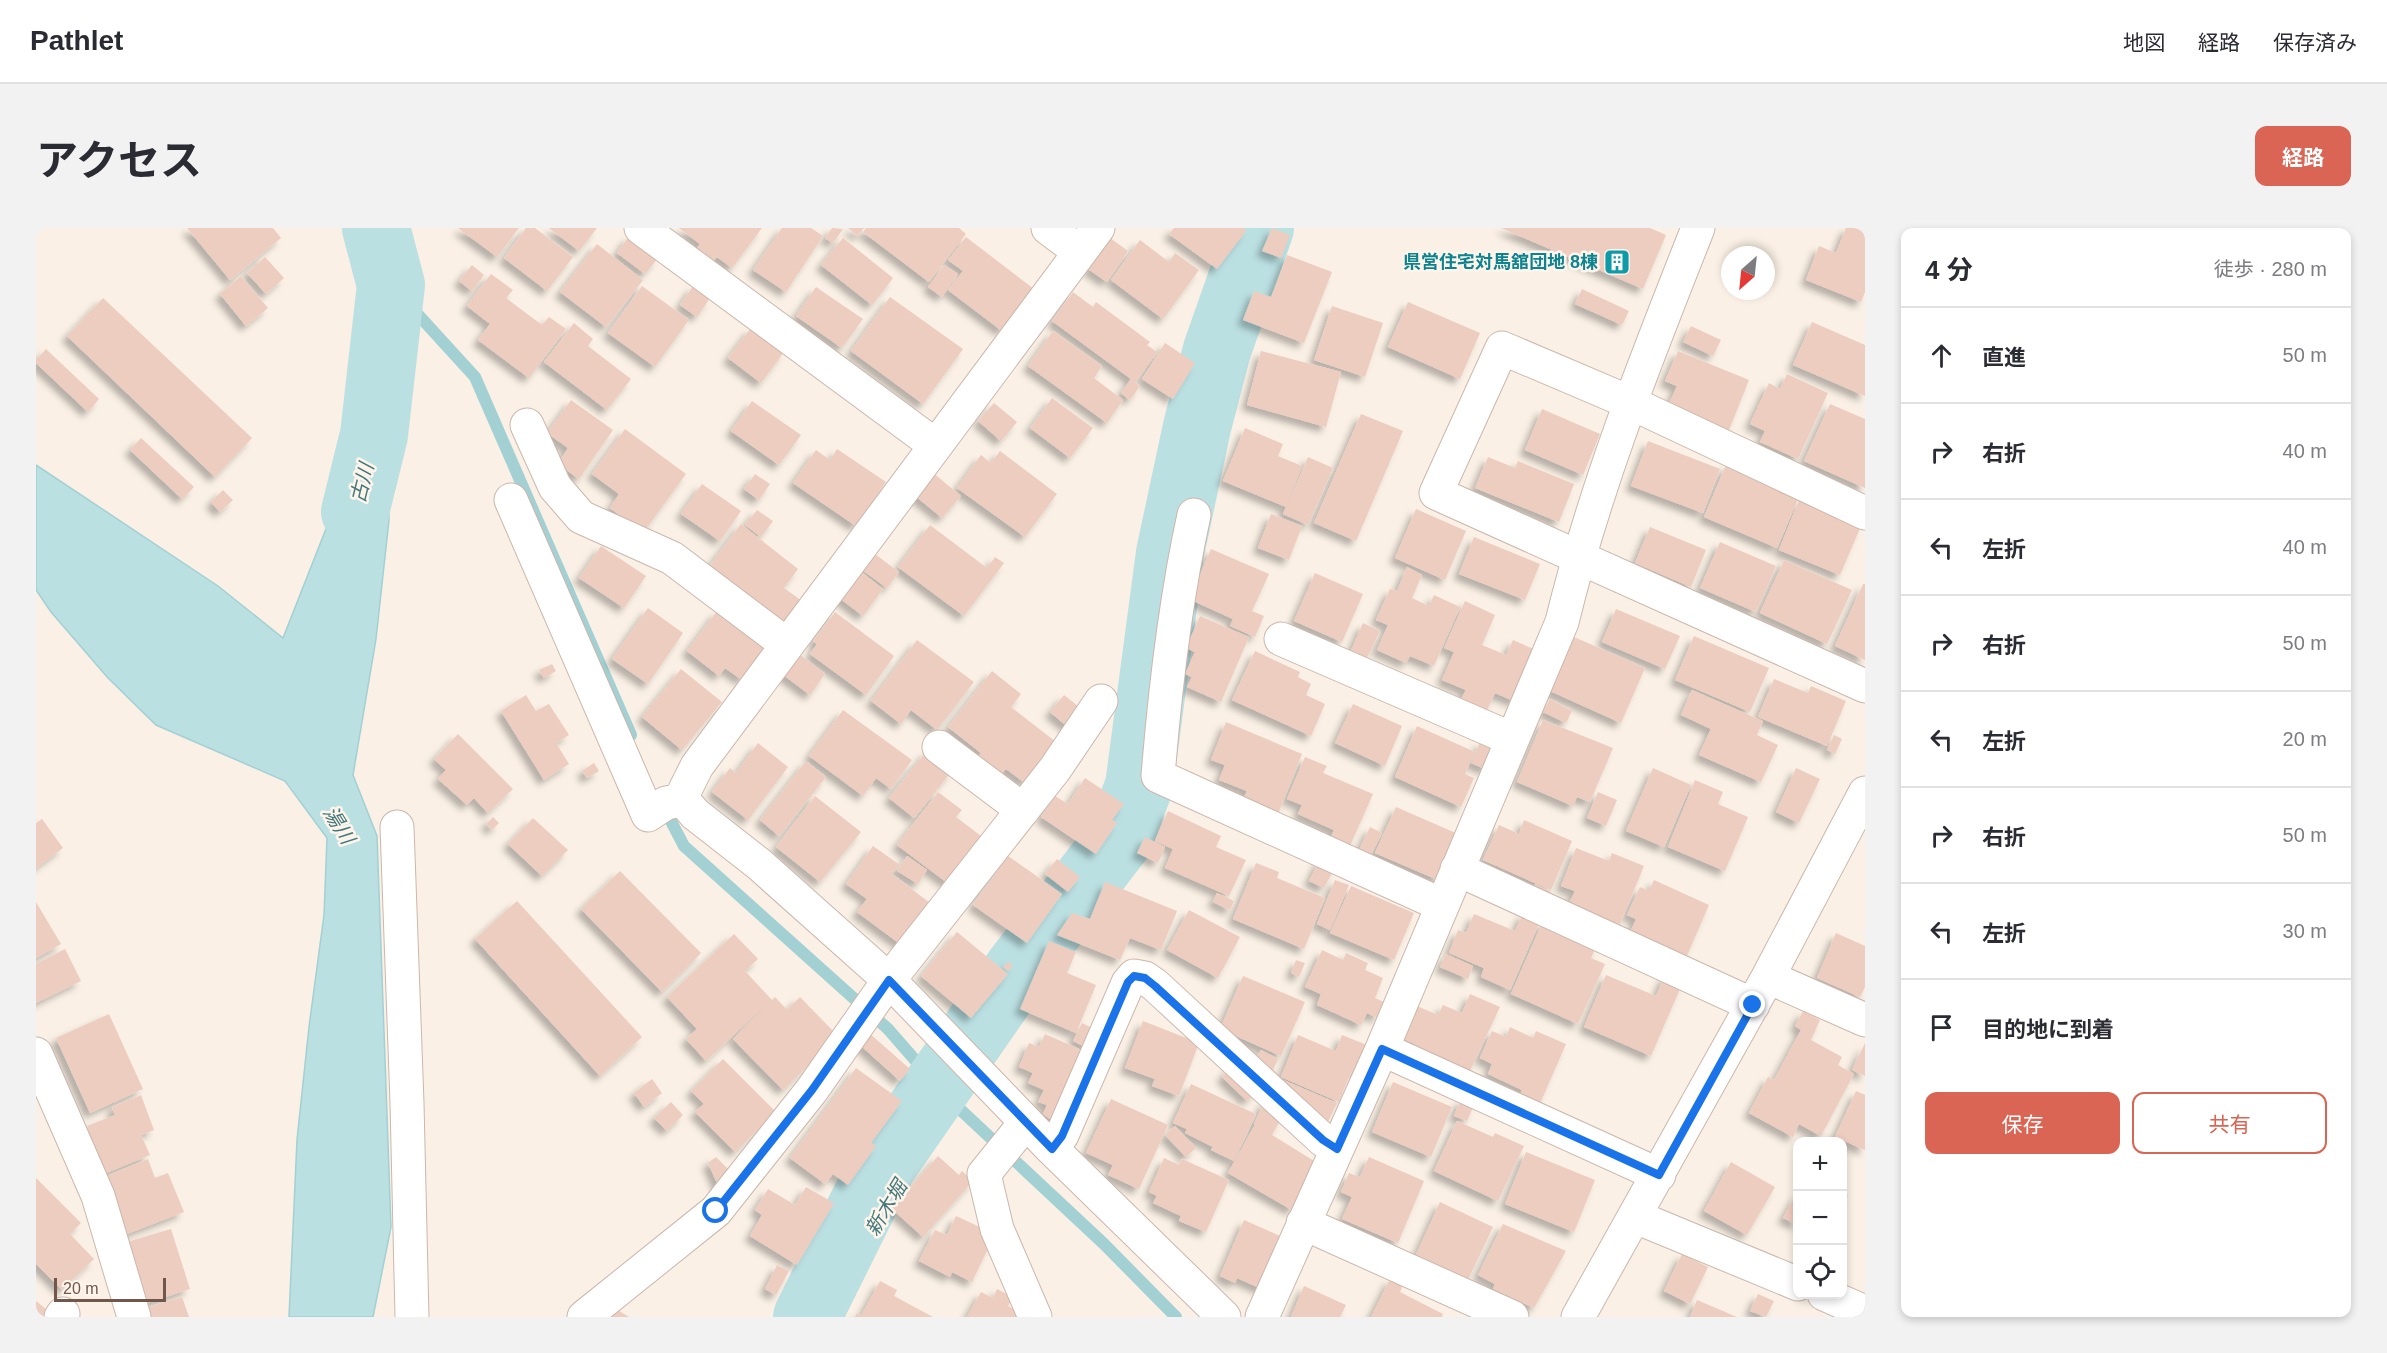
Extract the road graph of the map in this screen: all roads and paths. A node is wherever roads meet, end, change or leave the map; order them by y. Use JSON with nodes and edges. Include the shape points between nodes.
{"nodes":[{"id":1,"x":641,"y":228,"type":"edge"},
{"id":2,"x":1048,"y":228,"type":"edge"},
{"id":3,"x":1698,"y":228,"type":"edge"},
{"id":4,"x":1089,"y":240,"type":"edge"},
{"id":5,"x":1629,"y":402,"type":"junction"},
{"id":6,"x":527,"y":425,"type":"dead end"},
{"id":7,"x":936,"y":445,"type":"junction"},
{"id":8,"x":511,"y":500,"type":"dead end"},
{"id":9,"x":1865,"y":513,"type":"edge"},
{"id":10,"x":1194,"y":515,"type":"dead end"},
{"id":11,"x":1578,"y":555,"type":"junction"},
{"id":12,"x":1281,"y":639,"type":"dead end"},
{"id":13,"x":786,"y":644,"type":"junction"},
{"id":14,"x":1865,"y":686,"type":"edge"},
{"id":15,"x":1101,"y":701,"type":"dead end"},
{"id":16,"x":1512,"y":740,"type":"junction"},
{"id":17,"x":939,"y":747,"type":"dead end"},
{"id":18,"x":1865,"y":793,"type":"edge"},
{"id":19,"x":683,"y":800,"type":"junction"},
{"id":20,"x":1023,"y":810,"type":"junction"},
{"id":21,"x":397,"y":827,"type":"dead end"},
{"id":22,"x":1457,"y":869,"type":"junction"},
{"id":23,"x":1442,"y":905,"type":"junction"},
{"id":24,"x":1768,"y":977,"type":"junction"},
{"id":25,"x":889,"y":980,"type":"junction"},
{"id":26,"x":1753,"y":1005,"type":"junction"},
{"id":27,"x":1865,"y":1020,"type":"edge"},
{"id":28,"x":1382,"y":1049,"type":"junction"},
{"id":29,"x":36,"y":1054,"type":"edge"},
{"id":30,"x":1012,"y":1140,"type":"junction"},
{"id":31,"x":1052,"y":1149,"type":"junction"},
{"id":32,"x":1337,"y":1149,"type":"junction"},
{"id":33,"x":1659,"y":1175,"type":"junction"},
{"id":34,"x":1636,"y":1217,"type":"junction"},
{"id":35,"x":1303,"y":1223,"type":"junction"},
{"id":36,"x":1793,"y":1282,"type":"edge"},
{"id":37,"x":1835,"y":1299,"type":"edge"},
{"id":38,"x":1865,"y":1312,"type":"edge"},
{"id":39,"x":134,"y":1317,"type":"edge"},
{"id":40,"x":412,"y":1317,"type":"edge"},
{"id":41,"x":584,"y":1317,"type":"edge"},
{"id":42,"x":1035,"y":1317,"type":"edge"},
{"id":43,"x":1224,"y":1317,"type":"edge"},
{"id":44,"x":1262,"y":1317,"type":"edge"},
{"id":45,"x":1512,"y":1317,"type":"edge"},
{"id":46,"x":1578,"y":1317,"type":"edge"}],
"edges":[{"from":1,"to":7,"type":"street"},
{"from":2,"to":4,"type":"street"},
{"from":3,"to":5,"type":"street"},
{"from":4,"to":7,"type":"street"},
{"from":5,"to":9,"type":"street"},
{"from":5,"to":11,"type":"street"},
{"from":5,"to":11,"type":"street","via":[[1502,348],[1436,493]]},
{"from":6,"to":13,"type":"street","via":[[555,487],[581,517],[672,558]]},
{"from":7,"to":13,"type":"street"},
{"from":8,"to":19,"type":"street","via":[[648,815],[666,803]]},
{"from":10,"to":23,"type":"street","via":[[1182,568],[1158,777]]},
{"from":11,"to":14,"type":"street"},
{"from":11,"to":16,"type":"street","via":[[1562,622]]},
{"from":12,"to":16,"type":"street"},
{"from":13,"to":19,"type":"street","via":[[697,766]]},
{"from":15,"to":20,"type":"street"},
{"from":16,"to":22,"type":"street"},
{"from":17,"to":20,"type":"street"},
{"from":18,"to":24,"type":"street"},
{"from":19,"to":25,"type":"street"},
{"from":20,"to":25,"type":"street"},
{"from":21,"to":40,"type":"street"},
{"from":22,"to":23,"type":"street"},
{"from":22,"to":26,"type":"street"},
{"from":23,"to":28,"type":"street"},
{"from":24,"to":26,"type":"street"},
{"from":24,"to":27,"type":"street"},
{"from":25,"to":30,"type":"street","via":[[958,1053]]},
{"from":25,"to":41,"type":"street","via":[[812,1090],[716,1211]]},
{"from":26,"to":33,"type":"street"},
{"from":28,"to":32,"type":"street"},
{"from":28,"to":33,"type":"street"},
{"from":29,"to":39,"type":"street","via":[[98,1196]]},
{"from":30,"to":31,"type":"street"},
{"from":30,"to":42,"type":"street","via":[[984,1174],[997,1229]]},
{"from":31,"to":32,"type":"street","via":[[1062,1136],[1128,982],[1141,976]]},
{"from":31,"to":43,"type":"street"},
{"from":32,"to":35,"type":"street"},
{"from":33,"to":34,"type":"street"},
{"from":34,"to":36,"type":"street"},
{"from":34,"to":46,"type":"street"},
{"from":35,"to":44,"type":"street"},
{"from":35,"to":45,"type":"street"},
{"from":37,"to":38,"type":"street"}]}
